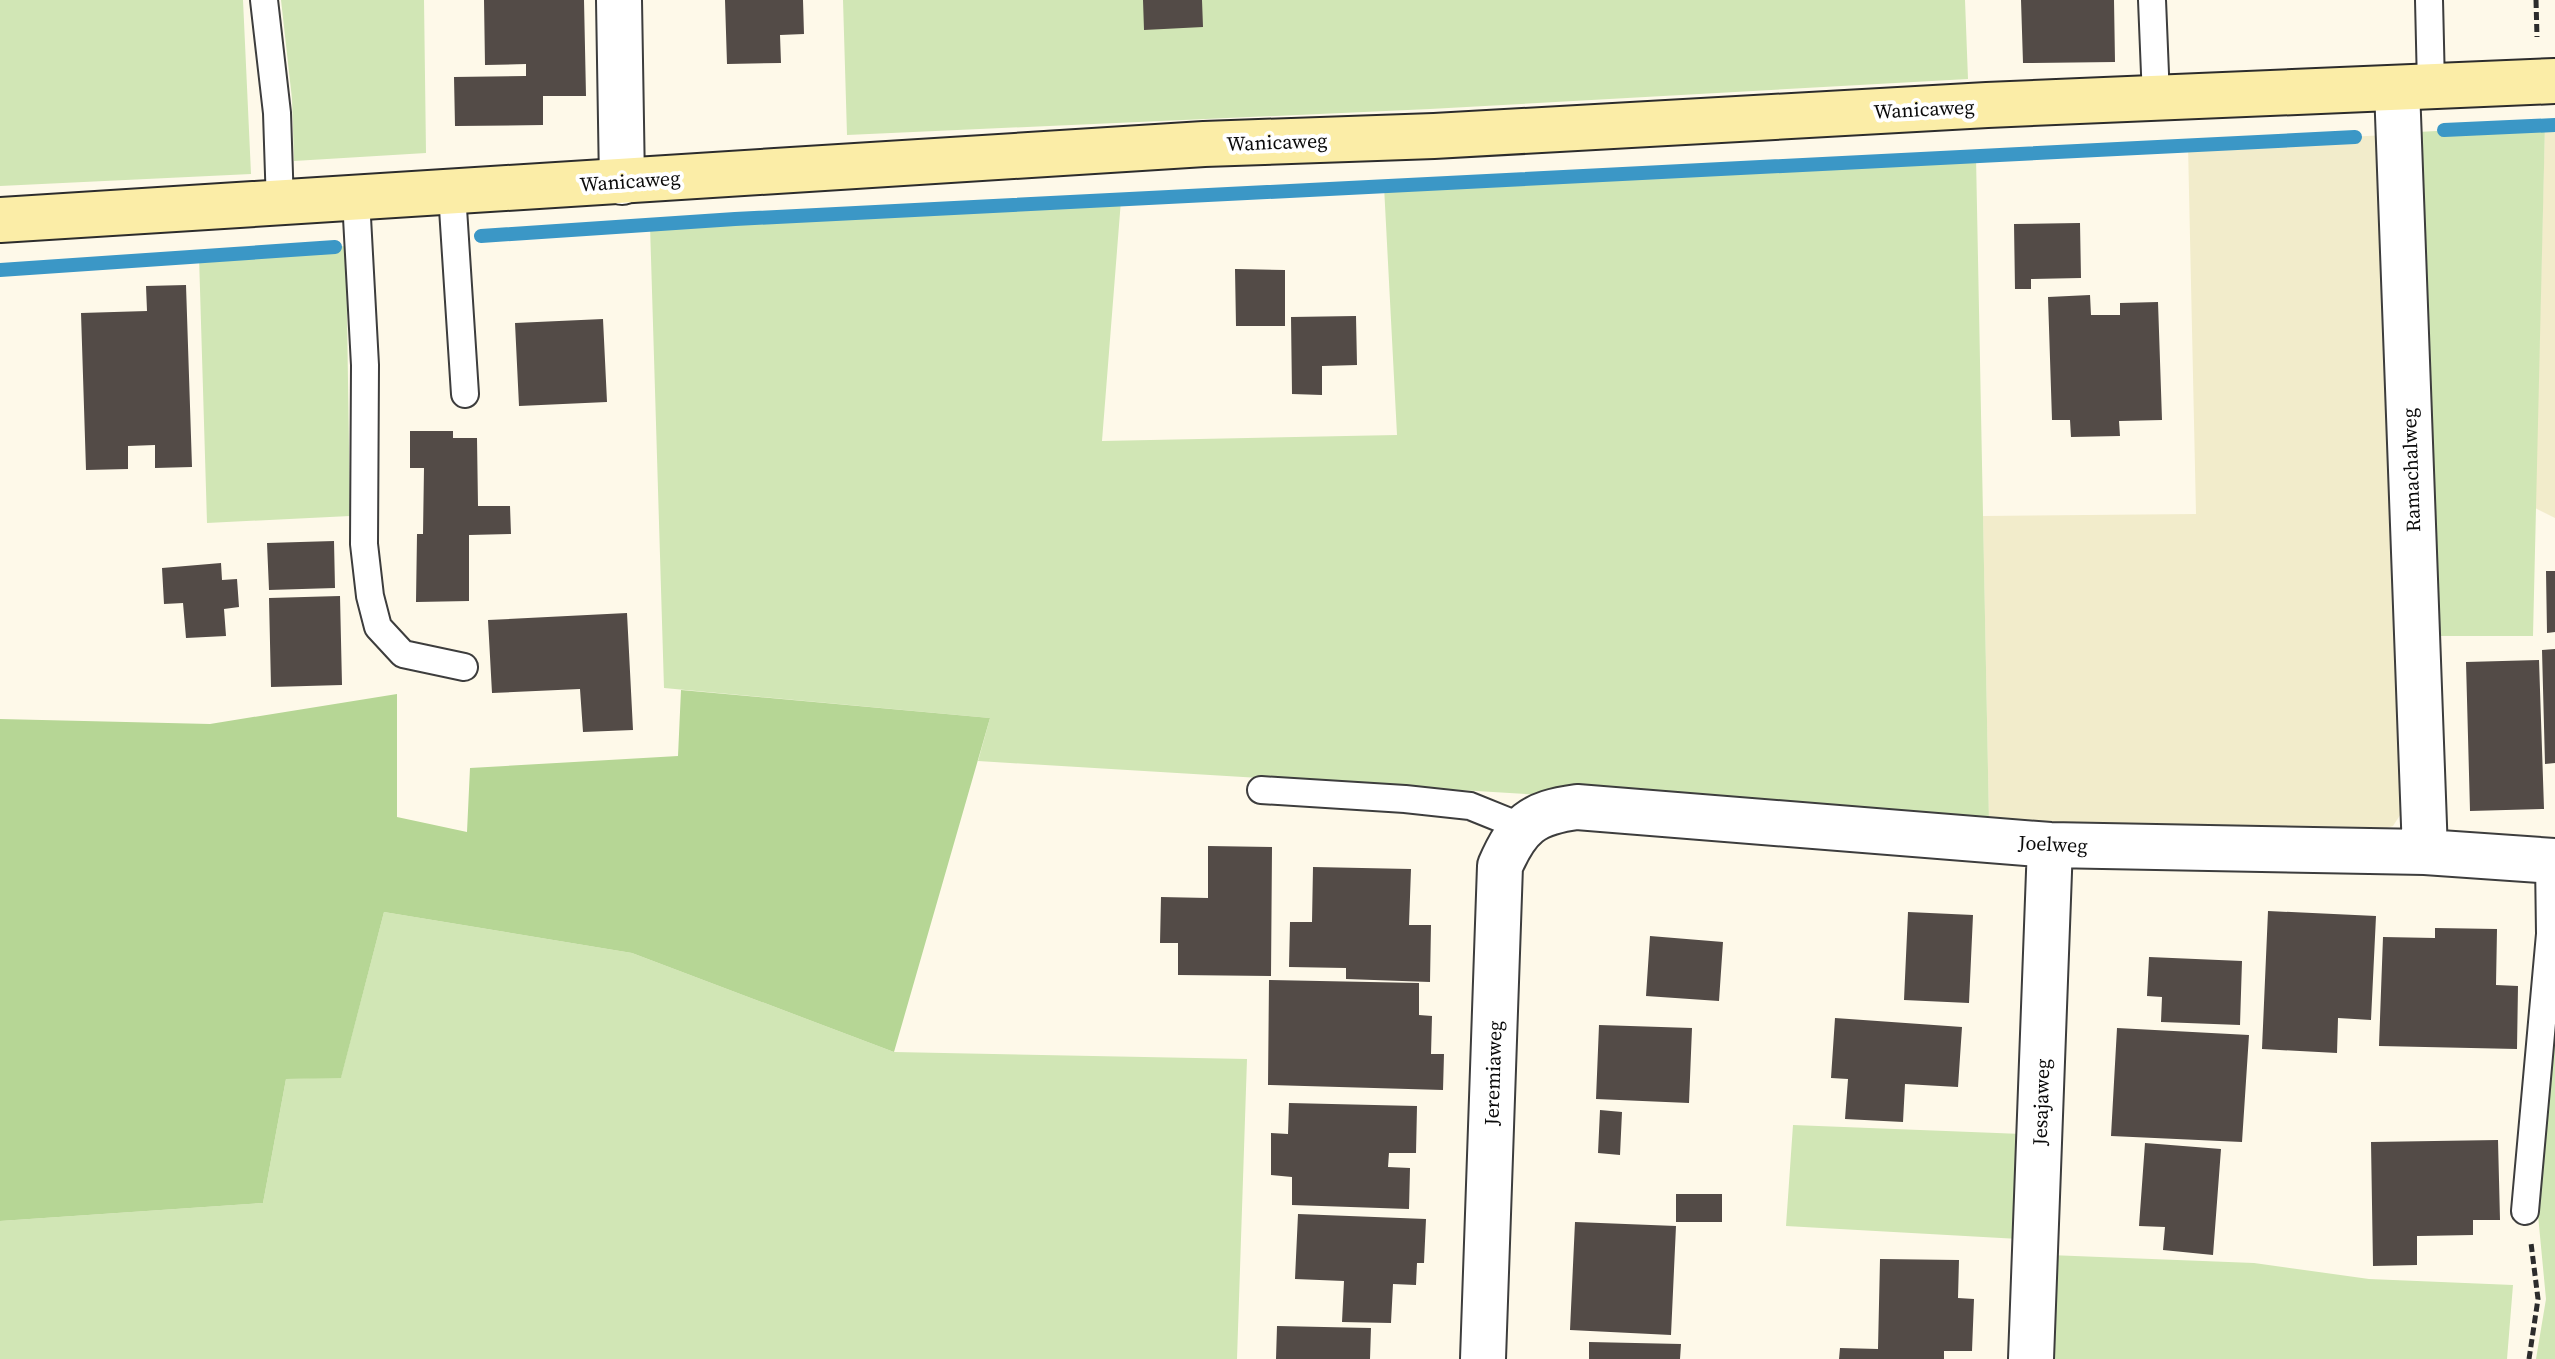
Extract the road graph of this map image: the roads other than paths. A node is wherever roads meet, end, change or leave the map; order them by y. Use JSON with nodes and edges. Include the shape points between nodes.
{"nodes":[{"id":1,"x":264,"y":0,"type":"edge"},
{"id":2,"x":619,"y":0,"type":"edge"},
{"id":3,"x":2152,"y":0,"type":"edge"},
{"id":4,"x":2429,"y":0,"type":"edge"},
{"id":5,"x":2555,"y":81,"type":"edge"},
{"id":6,"x":2414,"y":87,"type":"junction"},
{"id":7,"x":2156,"y":98,"type":"junction"},
{"id":8,"x":622,"y":182,"type":"junction"},
{"id":9,"x":452,"y":193,"type":"junction"},
{"id":10,"x":356,"y":199,"type":"junction"},
{"id":11,"x":280,"y":205,"type":"junction"},
{"id":12,"x":0,"y":220,"type":"edge"},
{"id":13,"x":465,"y":394,"type":"dead end"},
{"id":14,"x":464,"y":667,"type":"dead end"},
{"id":15,"x":1261,"y":790,"type":"dead end"},
{"id":16,"x":1536,"y":819,"type":"junction"},
{"id":17,"x":2050,"y":845,"type":"junction"},
{"id":18,"x":2425,"y":852,"type":"junction"},
{"id":19,"x":2552,"y":861,"type":"edge"},
{"id":20,"x":2525,"y":1211,"type":"road end"},
{"id":21,"x":1483,"y":1359,"type":"edge"},
{"id":22,"x":2031,"y":1359,"type":"edge"}],
"edges":[{"from":1,"to":11,"type":"lane","via":[[277,113]]},
{"from":2,"to":8,"type":"street"},
{"from":3,"to":7,"type":"lane"},
{"from":4,"to":6,"type":"lane","name":"Ramachalweg"},
{"from":5,"to":6,"type":"street","name":"Wanicaweg"},
{"from":6,"to":7,"type":"street","name":"Wanicaweg"},
{"from":6,"to":18,"type":"street","name":"Ramachalweg"},
{"from":7,"to":8,"type":"street","name":"Wanicaweg","via":[[1204,144]]},
{"from":8,"to":9,"type":"street","name":"Wanicaweg"},
{"from":9,"to":10,"type":"street","name":"Wanicaweg"},
{"from":9,"to":13,"type":"lane"},
{"from":10,"to":11,"type":"street","name":"Wanicaweg"},
{"from":10,"to":14,"type":"lane","via":[[365,365],[364,544],[370,596],[378,627],[403,654]]},
{"from":11,"to":12,"type":"street","name":"Wanicaweg"},
{"from":15,"to":16,"type":"lane","via":[[1405,799]]},
{"from":16,"to":17,"type":"street","name":"Joelweg","via":[[1577,807]]},
{"from":16,"to":21,"type":"street","name":"Jeremiaweg","via":[[1510,845],[1500,866]]},
{"from":17,"to":18,"type":"street","name":"Joelweg"},
{"from":17,"to":22,"type":"street","name":"Jesajaweg"},
{"from":18,"to":19,"type":"street","name":"Joelweg"},
{"from":19,"to":20,"type":"lane"}]}
